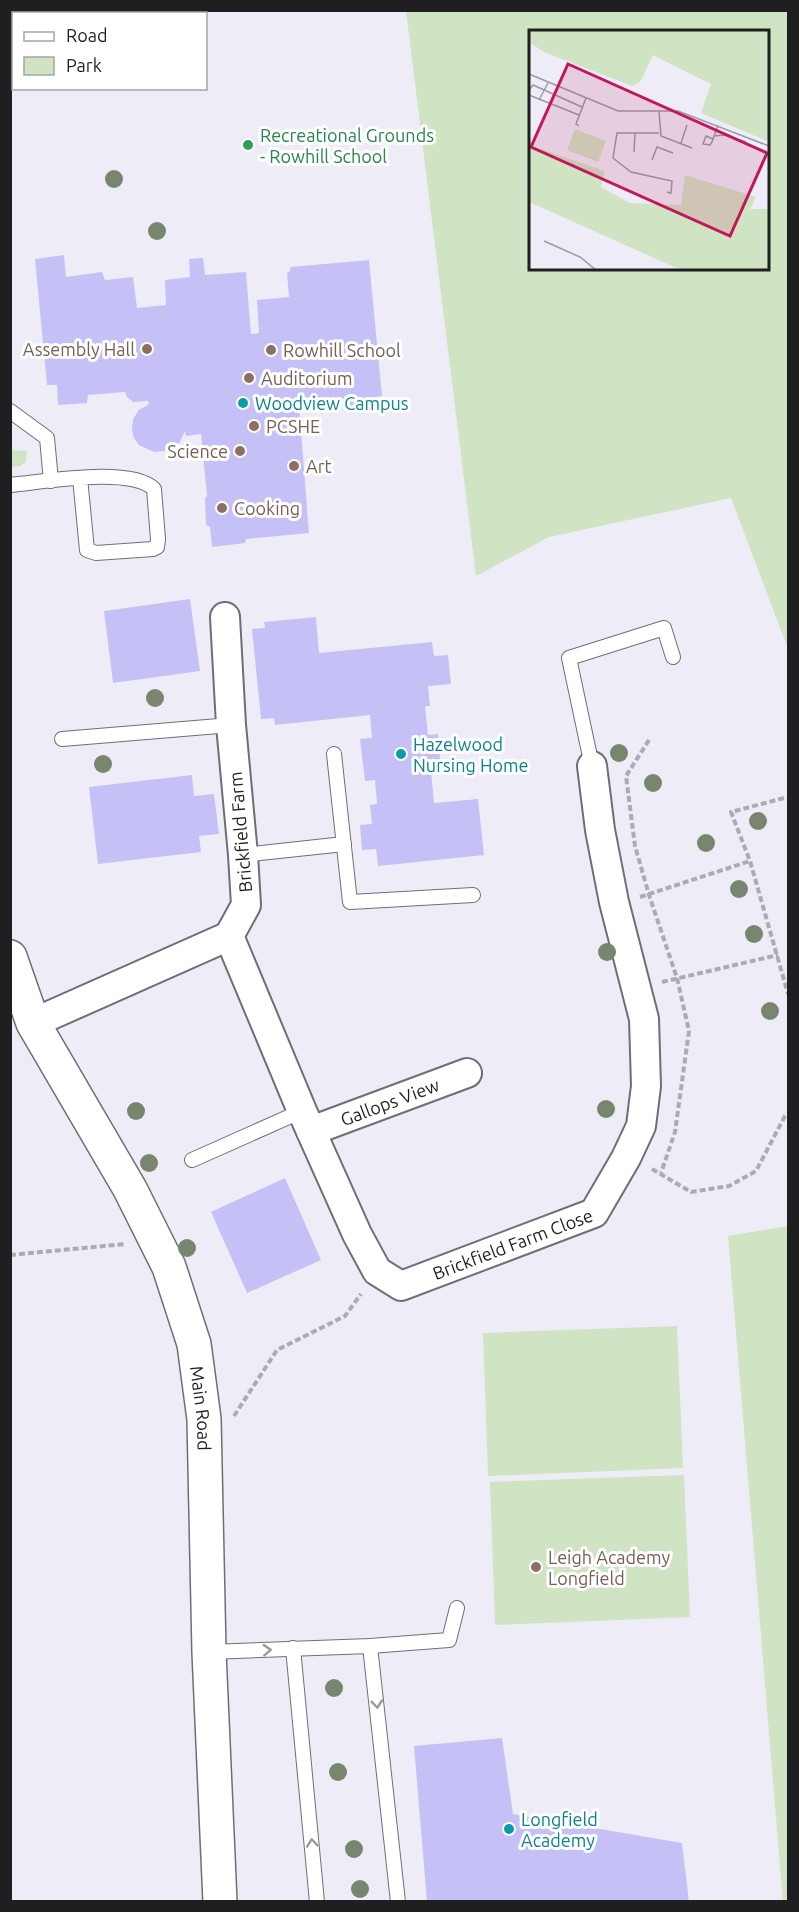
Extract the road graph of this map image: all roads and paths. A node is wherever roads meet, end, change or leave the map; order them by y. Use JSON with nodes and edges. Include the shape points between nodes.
{"nodes":[{"id":1,"x":10,"y":411,"type":"edge"},
{"id":2,"x":80,"y":478,"type":"junction"},
{"id":3,"x":51,"y":481,"type":"junction"},
{"id":4,"x":10,"y":485,"type":"edge"},
{"id":5,"x":225,"y":617,"type":"dead end"},
{"id":6,"x":673,"y":657,"type":"dead end"},
{"id":7,"x":231,"y":725,"type":"junction"},
{"id":8,"x":62,"y":739,"type":"dead end"},
{"id":9,"x":649,"y":740,"type":"dead end"},
{"id":10,"x":334,"y":754,"type":"dead end"},
{"id":11,"x":592,"y":766,"type":"joint"},
{"id":12,"x":784,"y":798,"type":"dead end"},
{"id":13,"x":344,"y":844,"type":"junction"},
{"id":14,"x":243,"y":855,"type":"junction"},
{"id":15,"x":750,"y":861,"type":"junction"},
{"id":16,"x":473,"y":895,"type":"dead end"},
{"id":17,"x":649,"y":895,"type":"junction"},
{"id":18,"x":614,"y":902,"type":"junction"},
{"id":19,"x":229,"y":936,"type":"junction"},
{"id":20,"x":778,"y":955,"type":"junction"},
{"id":21,"x":10,"y":957,"type":"edge"},
{"id":22,"x":677,"y":978,"type":"junction"},
{"id":23,"x":638,"y":989,"type":"junction"},
{"id":24,"x":789,"y":994,"type":"edge"},
{"id":25,"x":33,"y":1023,"type":"junction"},
{"id":26,"x":467,"y":1073,"type":"dead end"},
{"id":27,"x":789,"y":1114,"type":"edge"},
{"id":28,"x":307,"y":1121,"type":"junction"},
{"id":29,"x":626,"y":1158,"type":"junction"},
{"id":30,"x":192,"y":1160,"type":"dead end"},
{"id":31,"x":661,"y":1173,"type":"junction"},
{"id":32,"x":156,"y":1241,"type":"junction"},
{"id":33,"x":10,"y":1255,"type":"edge"},
{"id":34,"x":377,"y":1271,"type":"junction"},
{"id":35,"x":205,"y":1448,"type":"junction"},
{"id":36,"x":457,"y":1608,"type":"dead end"},
{"id":37,"x":370,"y":1646,"type":"junction"},
{"id":38,"x":293,"y":1648,"type":"junction"},
{"id":39,"x":209,"y":1652,"type":"junction"},
{"id":40,"x":220,"y":1902,"type":"edge"},
{"id":41,"x":317,"y":1902,"type":"edge"},
{"id":42,"x":399,"y":1902,"type":"edge"}],
"edges":[{"from":1,"to":3,"type":"lane","via":[[46,438]]},
{"from":2,"to":2,"type":"lane","via":[[113,476],[140,480],[153,488],[158,545],[153,549],[96,553],[87,550]]},
{"from":2,"to":3,"type":"lane"},
{"from":3,"to":4,"type":"lane"},
{"from":5,"to":7,"type":"street","name":"Brickfield Farm"},
{"from":6,"to":11,"type":"lane","via":[[664,628],[569,658]]},
{"from":7,"to":8,"type":"lane"},
{"from":7,"to":14,"type":"street","name":"Brickfield Farm"},
{"from":9,"to":17,"type":"path","via":[[626,776],[635,846]]},
{"from":10,"to":13,"type":"lane"},
{"from":11,"to":18,"type":"street","name":"Brickfield Farm Close"},
{"from":12,"to":15,"type":"path","via":[[731,812]]},
{"from":13,"to":14,"type":"lane"},
{"from":13,"to":16,"type":"lane","via":[[350,902]]},
{"from":14,"to":19,"type":"street","name":"Brickfield Farm","via":[[246,905]]},
{"from":15,"to":17,"type":"path"},
{"from":15,"to":20,"type":"path"},
{"from":17,"to":18,"type":"path"},
{"from":17,"to":22,"type":"path"},
{"from":18,"to":23,"type":"street","name":"Brickfield Farm Close"},
{"from":19,"to":25,"type":"street"},
{"from":19,"to":28,"type":"street"},
{"from":20,"to":22,"type":"path"},
{"from":20,"to":24,"type":"path"},
{"from":21,"to":25,"type":"main road","name":"Main Road"},
{"from":22,"to":23,"type":"path"},
{"from":22,"to":31,"type":"path","via":[[688,1031],[675,1132]]},
{"from":23,"to":29,"type":"street","name":"Brickfield Farm Close","via":[[644,1019],[646,1086],[641,1126]]},
{"from":25,"to":32,"type":"main road","name":"Main Road"},
{"from":26,"to":28,"type":"street","name":"Gallops View"},
{"from":27,"to":31,"type":"path","via":[[756,1171],[729,1186],[691,1192]]},
{"from":28,"to":30,"type":"lane"},
{"from":28,"to":34,"type":"street"},
{"from":29,"to":31,"type":"path"},
{"from":29,"to":34,"type":"street","name":"Brickfield Farm Close","via":[[594,1213],[401,1286]]},
{"from":32,"to":33,"type":"path"},
{"from":32,"to":35,"type":"main road","name":"Main Road","via":[[169,1267],[194,1344]]},
{"from":34,"to":35,"type":"path","via":[[345,1316],[277,1350],[224,1432]]},
{"from":35,"to":39,"type":"main road","name":"Main Road"},
{"from":36,"to":37,"type":"lane","via":[[449,1640]]},
{"from":37,"to":38,"type":"lane"},
{"from":37,"to":42,"type":"lane","one_way":true},
{"from":39,"to":38,"type":"lane","one_way":true},
{"from":41,"to":38,"type":"lane","one_way":true},
{"from":39,"to":40,"type":"main road","name":"Main Road"}]}
